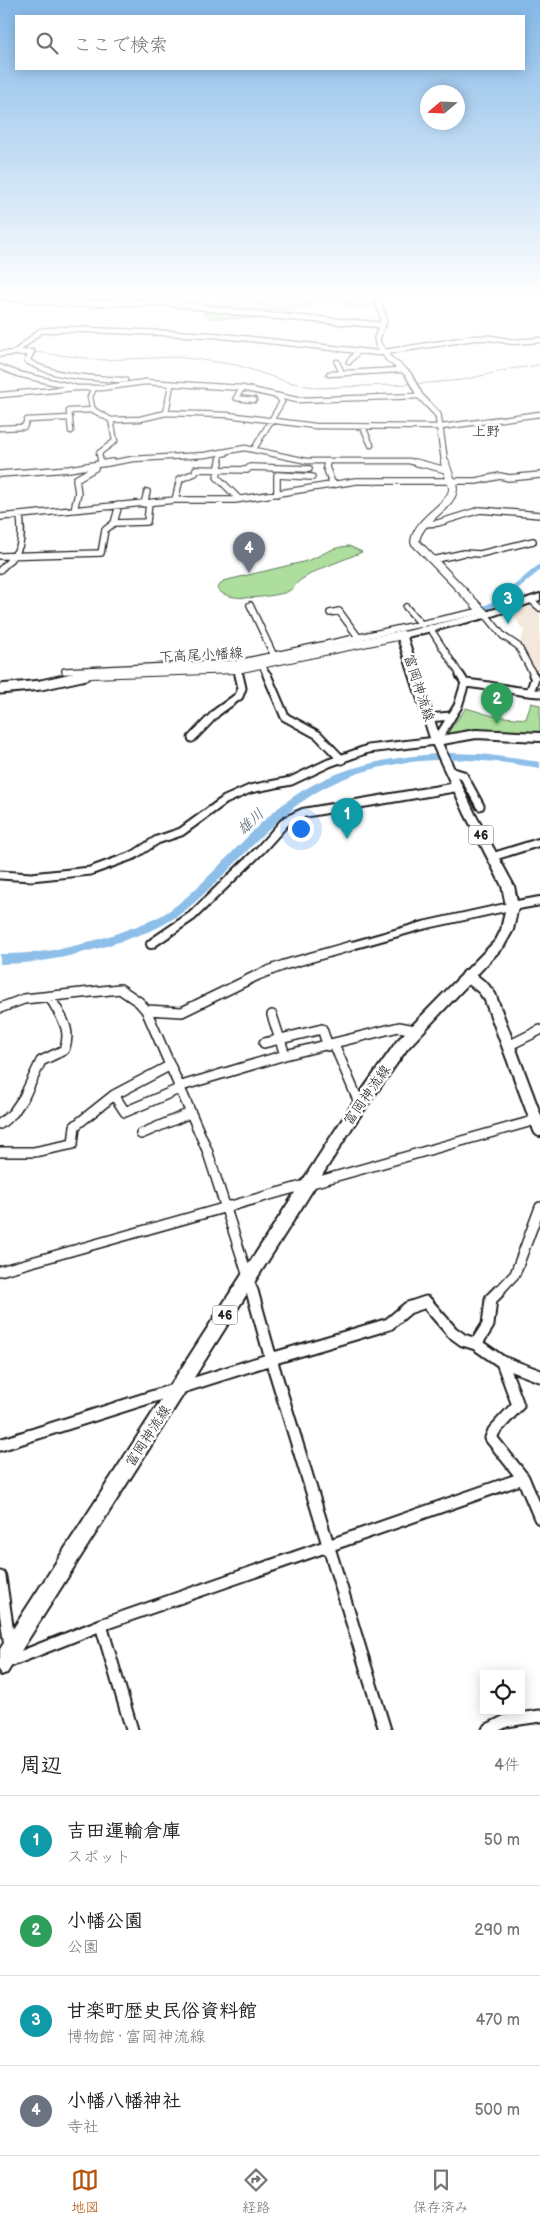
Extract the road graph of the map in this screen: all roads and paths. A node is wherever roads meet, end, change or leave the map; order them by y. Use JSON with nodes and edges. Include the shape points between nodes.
{"nodes":[{"id":1,"x":29,"y":377,"type":"edge"},
{"id":2,"x":81,"y":377,"type":"edge"},
{"id":3,"x":409,"y":377,"type":"edge"},
{"id":4,"x":134,"y":383,"type":"junction"},
{"id":5,"x":171,"y":385,"type":"junction"},
{"id":6,"x":76,"y":388,"type":"junction"},
{"id":7,"x":94,"y":388,"type":"junction"},
{"id":8,"x":242,"y":388,"type":"junction"},
{"id":9,"x":0,"y":395,"type":"edge"},
{"id":10,"x":278,"y":396,"type":"junction"},
{"id":11,"x":420,"y":396,"type":"junction"},
{"id":12,"x":254,"y":400,"type":"dead end"},
{"id":13,"x":94,"y":410,"type":"junction"},
{"id":14,"x":166,"y":413,"type":"junction"},
{"id":15,"x":540,"y":414,"type":"edge"},
{"id":16,"x":70,"y":418,"type":"junction"},
{"id":17,"x":111,"y":420,"type":"junction"},
{"id":18,"x":272,"y":421,"type":"junction"},
{"id":19,"x":363,"y":427,"type":"junction"},
{"id":20,"x":441,"y":427,"type":"junction"},
{"id":21,"x":0,"y":428,"type":"edge"},
{"id":22,"x":71,"y":431,"type":"dead end"},
{"id":23,"x":371,"y":445,"type":"dead end"},
{"id":24,"x":254,"y":449,"type":"junction"},
{"id":25,"x":232,"y":450,"type":"junction"},
{"id":26,"x":307,"y":461,"type":"junction"},
{"id":27,"x":327,"y":461,"type":"junction"},
{"id":28,"x":101,"y":464,"type":"junction"},
{"id":29,"x":309,"y":469,"type":"junction"},
{"id":30,"x":219,"y":470,"type":"junction"},
{"id":31,"x":446,"y":470,"type":"junction"},
{"id":32,"x":0,"y":474,"type":"edge"},
{"id":33,"x":540,"y":476,"type":"edge"},
{"id":34,"x":312,"y":477,"type":"junction"},
{"id":35,"x":450,"y":481,"type":"junction"},
{"id":36,"x":331,"y":485,"type":"junction"},
{"id":37,"x":147,"y":492,"type":"dead end"},
{"id":38,"x":277,"y":494,"type":"junction"},
{"id":39,"x":239,"y":499,"type":"junction"},
{"id":40,"x":175,"y":500,"type":"junction"},
{"id":41,"x":146,"y":504,"type":"junction"},
{"id":42,"x":119,"y":505,"type":"junction"},
{"id":43,"x":74,"y":510,"type":"junction"},
{"id":44,"x":20,"y":515,"type":"junction"},
{"id":45,"x":540,"y":515,"type":"edge"},
{"id":46,"x":0,"y":517,"type":"edge"},
{"id":47,"x":114,"y":523,"type":"junction"},
{"id":48,"x":424,"y":524,"type":"junction"},
{"id":49,"x":540,"y":537,"type":"edge"},
{"id":50,"x":18,"y":554,"type":"junction"},
{"id":51,"x":0,"y":556,"type":"edge"},
{"id":52,"x":433,"y":560,"type":"junction"},
{"id":53,"x":0,"y":570,"type":"edge"},
{"id":54,"x":536,"y":599,"type":"edge"},
{"id":55,"x":250,"y":605,"type":"dead end"},
{"id":56,"x":406,"y":607,"type":"dead end"},
{"id":57,"x":540,"y":608,"type":"edge"},
{"id":58,"x":330,"y":612,"type":"dead end"},
{"id":59,"x":484,"y":613,"type":"junction"},
{"id":60,"x":426,"y":627,"type":"junction"},
{"id":61,"x":402,"y":634,"type":"junction"},
{"id":62,"x":359,"y":638,"type":"junction"},
{"id":63,"x":274,"y":656,"type":"junction"},
{"id":64,"x":262,"y":664,"type":"junction"},
{"id":65,"x":155,"y":669,"type":"junction"},
{"id":66,"x":237,"y":669,"type":"junction"},
{"id":67,"x":66,"y":671,"type":"dead end"},
{"id":68,"x":465,"y":683,"type":"junction"},
{"id":69,"x":0,"y":689,"type":"edge"},
{"id":70,"x":530,"y":692,"type":"junction"},
{"id":71,"x":540,"y":693,"type":"edge"},
{"id":72,"x":452,"y":716,"type":"junction"},
{"id":73,"x":428,"y":718,"type":"junction"},
{"id":74,"x":192,"y":738,"type":"dead end"},
{"id":75,"x":540,"y":738,"type":"edge"},
{"id":76,"x":438,"y":740,"type":"junction"},
{"id":77,"x":342,"y":760,"type":"junction"},
{"id":78,"x":448,"y":767,"type":"junction"},
{"id":79,"x":457,"y":787,"type":"junction"},
{"id":80,"x":480,"y":806,"type":"dead end"},
{"id":81,"x":540,"y":842,"type":"edge"},
{"id":82,"x":492,"y":856,"type":"junction"},
{"id":83,"x":0,"y":875,"type":"edge"},
{"id":84,"x":540,"y":901,"type":"edge"},
{"id":85,"x":512,"y":906,"type":"junction"},
{"id":86,"x":151,"y":944,"type":"dead end"},
{"id":87,"x":468,"y":976,"type":"junction"},
{"id":88,"x":50,"y":997,"type":"junction"},
{"id":89,"x":0,"y":1008,"type":"edge"},
{"id":90,"x":146,"y":1010,"type":"junction"},
{"id":91,"x":272,"y":1015,"type":"dead end"},
{"id":92,"x":415,"y":1030,"type":"junction"},
{"id":93,"x":540,"y":1030,"type":"edge"},
{"id":94,"x":279,"y":1040,"type":"junction"},
{"id":95,"x":264,"y":1043,"type":"dead end"},
{"id":96,"x":331,"y":1045,"type":"junction"},
{"id":97,"x":508,"y":1046,"type":"junction"},
{"id":98,"x":285,"y":1055,"type":"junction"},
{"id":99,"x":169,"y":1066,"type":"junction"},
{"id":100,"x":179,"y":1088,"type":"junction"},
{"id":101,"x":114,"y":1095,"type":"junction"},
{"id":102,"x":360,"y":1105,"type":"junction"},
{"id":103,"x":190,"y":1113,"type":"junction"},
{"id":104,"x":0,"y":1124,"type":"edge"},
{"id":105,"x":538,"y":1125,"type":"edge"},
{"id":106,"x":141,"y":1134,"type":"dead end"},
{"id":107,"x":0,"y":1152,"type":"edge"},
{"id":108,"x":308,"y":1184,"type":"junction"},
{"id":109,"x":226,"y":1207,"type":"junction"},
{"id":110,"x":540,"y":1207,"type":"edge"},
{"id":111,"x":0,"y":1271,"type":"edge"},
{"id":112,"x":249,"y":1278,"type":"junction"},
{"id":113,"x":476,"y":1344,"type":"junction"},
{"id":114,"x":271,"y":1359,"type":"junction"},
{"id":115,"x":502,"y":1362,"type":"junction"},
{"id":116,"x":540,"y":1376,"type":"edge"},
{"id":117,"x":178,"y":1390,"type":"junction"},
{"id":118,"x":0,"y":1445,"type":"edge"},
{"id":119,"x":524,"y":1478,"type":"junction"},
{"id":120,"x":540,"y":1518,"type":"edge"},
{"id":121,"x":329,"y":1547,"type":"junction"},
{"id":122,"x":0,"y":1577,"type":"edge"},
{"id":123,"x":101,"y":1626,"type":"junction"},
{"id":124,"x":10,"y":1648,"type":"junction"},
{"id":125,"x":0,"y":1665,"type":"edge"},
{"id":126,"x":540,"y":1716,"type":"edge"},
{"id":127,"x":132,"y":1730,"type":"edge"},
{"id":128,"x":385,"y":1730,"type":"edge"},
{"id":129,"x":488,"y":1730,"type":"edge"}],
"edges":[{"from":1,"to":6,"type":"street"},
{"from":2,"to":4,"type":"street"},
{"from":3,"to":11,"type":"main road"},
{"from":4,"to":5,"type":"street"},
{"from":4,"to":7,"type":"street"},
{"from":5,"to":8,"type":"street"},
{"from":5,"to":14,"type":"street"},
{"from":6,"to":7,"type":"street"},
{"from":6,"to":9,"type":"street"},
{"from":7,"to":13,"type":"street","via":[[90,398]]},
{"from":8,"to":10,"type":"street"},
{"from":8,"to":12,"type":"street","via":[[236,398]]},
{"from":10,"to":11,"type":"street","via":[[301,400]]},
{"from":10,"to":18,"type":"street","via":[[282,402]]},
{"from":11,"to":20,"type":"main road","via":[[438,415]]},
{"from":13,"to":16,"type":"street","via":[[70,411]]},
{"from":13,"to":17,"type":"street"},
{"from":14,"to":17,"type":"street"},
{"from":14,"to":18,"type":"street","via":[[228,415]]},
{"from":15,"to":20,"type":"street"},
{"from":16,"to":21,"type":"street","via":[[27,420],[24,428]]},
{"from":16,"to":22,"type":"street"},
{"from":17,"to":28,"type":"street","via":[[116,440],[99,453]]},
{"from":18,"to":19,"type":"street"},
{"from":18,"to":24,"type":"street"},
{"from":19,"to":20,"type":"street"},
{"from":19,"to":23,"type":"street"},
{"from":20,"to":31,"type":"main road"},
{"from":24,"to":25,"type":"street"},
{"from":24,"to":26,"type":"street"},
{"from":25,"to":28,"type":"street"},
{"from":25,"to":30,"type":"street","via":[[221,454]]},
{"from":26,"to":27,"type":"street"},
{"from":26,"to":29,"type":"street"},
{"from":27,"to":31,"type":"street","via":[[409,461]]},
{"from":27,"to":36,"type":"street"},
{"from":28,"to":32,"type":"street"},
{"from":28,"to":43,"type":"street","via":[[76,479],[78,493]]},
{"from":29,"to":30,"type":"street","via":[[250,467],[247,470]]},
{"from":29,"to":34,"type":"street"},
{"from":30,"to":39,"type":"street","via":[[217,477]]},
{"from":30,"to":40,"type":"street","via":[[196,469],[195,473],[180,479]]},
{"from":31,"to":35,"type":"main road"},
{"from":33,"to":35,"type":"street"},
{"from":34,"to":36,"type":"street"},
{"from":34,"to":38,"type":"street","via":[[277,475]]},
{"from":35,"to":36,"type":"street","via":[[361,481]]},
{"from":35,"to":48,"type":"main road","via":[[453,494]]},
{"from":36,"to":38,"type":"street"},
{"from":37,"to":41,"type":"street"},
{"from":38,"to":39,"type":"street"},
{"from":39,"to":40,"type":"street"},
{"from":40,"to":41,"type":"street"},
{"from":41,"to":42,"type":"street"},
{"from":41,"to":47,"type":"street","via":[[147,522]]},
{"from":42,"to":43,"type":"street"},
{"from":42,"to":47,"type":"street"},
{"from":43,"to":44,"type":"street"},
{"from":44,"to":46,"type":"street"},
{"from":44,"to":50,"type":"street","via":[[23,542]]},
{"from":45,"to":48,"type":"street","via":[[480,510]]},
{"from":47,"to":50,"type":"street","via":[[105,530],[101,553]]},
{"from":48,"to":52,"type":"main road","via":[[416,532],[415,542]]},
{"from":49,"to":52,"type":"street","via":[[480,554],[464,553]]},
{"from":50,"to":51,"type":"street"},
{"from":50,"to":53,"type":"street"},
{"from":52,"to":59,"type":"main road"},
{"from":54,"to":57,"type":"street"},
{"from":54,"to":59,"type":"main road","name":"富岡神流線"},
{"from":55,"to":63,"type":"street"},
{"from":56,"to":60,"type":"street"},
{"from":58,"to":62,"type":"street","via":[[339,610]]},
{"from":59,"to":60,"type":"main road","name":"富岡神流線"},
{"from":59,"to":70,"type":"street","via":[[503,636],[518,646],[535,678]]},
{"from":60,"to":61,"type":"main road","name":"富岡神流線"},
{"from":60,"to":62,"type":"street"},
{"from":60,"to":68,"type":"street"},
{"from":61,"to":64,"type":"main road","name":"下高尾小幡線"},
{"from":61,"to":73,"type":"main road","name":"富岡神流線","number":"46"},
{"from":62,"to":63,"type":"street"},
{"from":63,"to":65,"type":"street","via":[[228,664]]},
{"from":64,"to":66,"type":"main road","name":"下高尾小幡線"},
{"from":64,"to":77,"type":"street","via":[[285,717],[318,735]]},
{"from":65,"to":66,"type":"main road","name":"下高尾小幡線"},
{"from":65,"to":67,"type":"street"},
{"from":65,"to":69,"type":"main road","name":"下高尾小幡線","via":[[91,674],[41,685]]},
{"from":66,"to":74,"type":"street","via":[[242,688],[239,696],[217,712]]},
{"from":68,"to":70,"type":"street"},
{"from":68,"to":72,"type":"street"},
{"from":70,"to":71,"type":"street"},
{"from":72,"to":73,"type":"street"},
{"from":72,"to":76,"type":"street"},
{"from":73,"to":76,"type":"main road","name":"富岡神流線","number":"46"},
{"from":75,"to":76,"type":"street","via":[[482,732]]},
{"from":76,"to":77,"type":"street","via":[[382,746]]},
{"from":76,"to":78,"type":"main road","name":"富岡神流線","number":"46"},
{"from":77,"to":83,"type":"street","via":[[291,781],[267,784],[225,800],[181,832],[157,840],[134,855],[90,871],[31,877]]},
{"from":78,"to":79,"type":"main road","name":"富岡神流線","number":"46"},
{"from":78,"to":80,"type":"street","via":[[463,775]]},
{"from":79,"to":82,"type":"main road","name":"富岡神流線","number":"46"},
{"from":79,"to":86,"type":"street","via":[[303,812],[286,821],[192,916]]},
{"from":81,"to":82,"type":"street"},
{"from":82,"to":85,"type":"main road","name":"富岡神流線","number":"46","via":[[508,886]]},
{"from":84,"to":85,"type":"street"},
{"from":85,"to":87,"type":"main road","name":"富岡神流線","number":"46","via":[[504,936]]},
{"from":85,"to":90,"type":"street","via":[[425,925],[284,965],[182,1012]]},
{"from":87,"to":92,"type":"main road","name":"富岡神流線","number":"46"},
{"from":87,"to":97,"type":"main road","via":[[490,997]]},
{"from":88,"to":89,"type":"street","via":[[24,999]]},
{"from":88,"to":90,"type":"street","via":[[120,989]]},
{"from":88,"to":104,"type":"street","via":[[68,1031],[68,1040],[64,1050],[41,1061],[24,1097]]},
{"from":90,"to":99,"type":"street"},
{"from":91,"to":94,"type":"street"},
{"from":92,"to":96,"type":"street","via":[[399,1027]]},
{"from":92,"to":102,"type":"main road","name":"富岡神流線","number":"46"},
{"from":93,"to":97,"type":"street"},
{"from":94,"to":95,"type":"street"},
{"from":94,"to":96,"type":"street","via":[[322,1029]]},
{"from":94,"to":98,"type":"street"},
{"from":96,"to":98,"type":"street"},
{"from":96,"to":102,"type":"street"},
{"from":97,"to":105,"type":"main road"},
{"from":98,"to":100,"type":"street"},
{"from":99,"to":100,"type":"street"},
{"from":99,"to":101,"type":"street"},
{"from":100,"to":101,"type":"street","via":[[125,1112]]},
{"from":100,"to":103,"type":"street"},
{"from":101,"to":107,"type":"street","via":[[75,1126],[73,1144],[34,1152]]},
{"from":102,"to":108,"type":"main road","name":"富岡神流線","number":"46"},
{"from":103,"to":106,"type":"street"},
{"from":103,"to":109,"type":"street","via":[[207,1150]]},
{"from":105,"to":108,"type":"street"},
{"from":108,"to":109,"type":"street"},
{"from":108,"to":112,"type":"main road","name":"富岡神流線","number":"46"},
{"from":109,"to":111,"type":"street"},
{"from":109,"to":112,"type":"street"},
{"from":110,"to":113,"type":"street","via":[[515,1274],[492,1299],[488,1325]]},
{"from":112,"to":114,"type":"street"},
{"from":112,"to":117,"type":"main road","name":"富岡神流線","number":"46"},
{"from":113,"to":114,"type":"street","via":[[452,1332],[426,1302],[408,1308],[389,1324]]},
{"from":113,"to":115,"type":"street"},
{"from":114,"to":117,"type":"street"},
{"from":114,"to":121,"type":"street"},
{"from":115,"to":116,"type":"street"},
{"from":115,"to":119,"type":"street","via":[[518,1405],[491,1438]]},
{"from":117,"to":118,"type":"street"},
{"from":117,"to":124,"type":"main road","name":"富岡神流線","number":"46"},
{"from":119,"to":120,"type":"street"},
{"from":119,"to":121,"type":"street"},
{"from":121,"to":123,"type":"street"},
{"from":121,"to":128,"type":"street"},
{"from":122,"to":124,"type":"street"},
{"from":123,"to":125,"type":"street"},
{"from":123,"to":127,"type":"street"},
{"from":124,"to":125,"type":"main road","name":"富岡神流線","number":"46"},
{"from":126,"to":129,"type":"street","via":[[506,1721]]}]}
